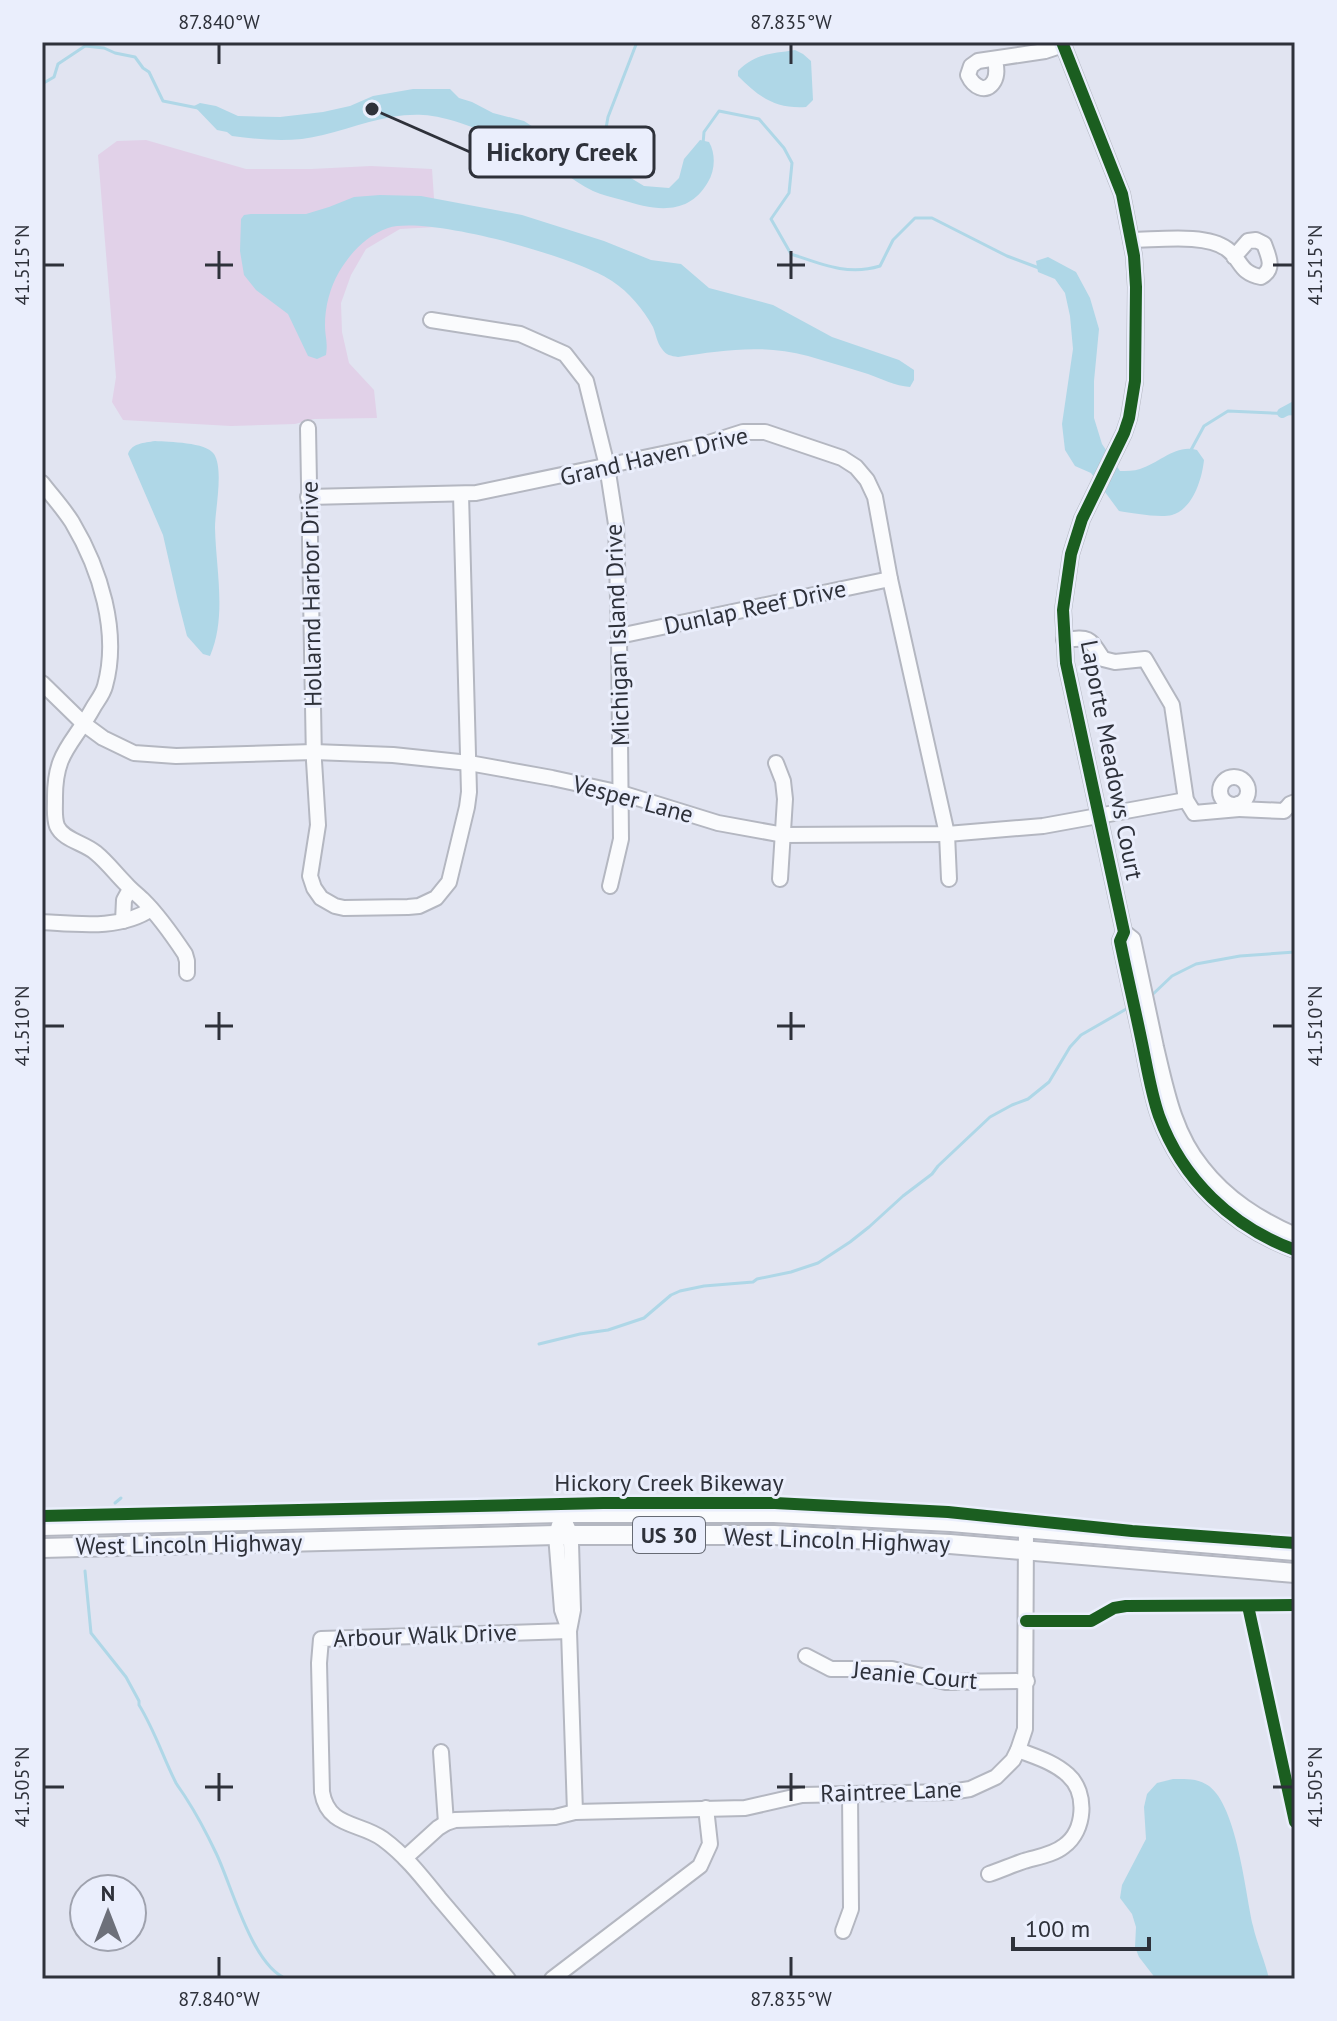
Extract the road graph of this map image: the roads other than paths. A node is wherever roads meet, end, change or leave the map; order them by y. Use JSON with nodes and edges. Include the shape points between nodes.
{"nodes":[{"id":1,"x":1062,"y":44,"type":"edge"},
{"id":2,"x":995,"y":59,"type":"dead end"},
{"id":3,"x":1131,"y":240,"type":"junction"},
{"id":4,"x":1234,"y":257,"type":"dead end"},
{"id":5,"x":431,"y":320,"type":"dead end"},
{"id":6,"x":308,"y":428,"type":"dead end"},
{"id":7,"x":608,"y":472,"type":"junction"},
{"id":8,"x":42,"y":483,"type":"edge"},
{"id":9,"x":461,"y":494,"type":"junction"},
{"id":10,"x":308,"y":497,"type":"junction"},
{"id":11,"x":890,"y":579,"type":"junction"},
{"id":12,"x":619,"y":636,"type":"junction"},
{"id":13,"x":1064,"y":640,"type":"junction"},
{"id":14,"x":45,"y":693,"type":"edge"},
{"id":15,"x":84,"y":724,"type":"junction"},
{"id":16,"x":314,"y":757,"type":"junction"},
{"id":17,"x":469,"y":763,"type":"junction"},
{"id":18,"x":776,"y":763,"type":"dead end"},
{"id":19,"x":621,"y":793,"type":"junction"},
{"id":20,"x":1186,"y":800,"type":"junction"},
{"id":21,"x":1295,"y":802,"type":"edge"},
{"id":22,"x":1099,"y":815,"type":"junction"},
{"id":23,"x":947,"y":834,"type":"junction"},
{"id":24,"x":784,"y":835,"type":"junction"},
{"id":25,"x":780,"y":879,"type":"dead end"},
{"id":26,"x":949,"y":879,"type":"dead end"},
{"id":27,"x":610,"y":886,"type":"dead end"},
{"id":28,"x":130,"y":889,"type":"junction"},
{"id":29,"x":151,"y":909,"type":"junction"},
{"id":30,"x":123,"y":921,"type":"junction"},
{"id":31,"x":42,"y":922,"type":"edge"},
{"id":32,"x":1124,"y":932,"type":"junction"},
{"id":33,"x":187,"y":973,"type":"dead end"},
{"id":34,"x":1295,"y":1235,"type":"edge"},
{"id":35,"x":1295,"y":1250,"type":"edge"},
{"id":36,"x":561,"y":1513,"type":"junction"},
{"id":37,"x":42,"y":1526,"type":"edge"},
{"id":38,"x":1026,"y":1529,"type":"junction"},
{"id":39,"x":563,"y":1535,"type":"junction"},
{"id":40,"x":42,"y":1548,"type":"edge"},
{"id":41,"x":1026,"y":1550,"type":"junction"},
{"id":42,"x":1295,"y":1551,"type":"edge"},
{"id":43,"x":1295,"y":1573,"type":"edge"},
{"id":44,"x":569,"y":1631,"type":"junction"},
{"id":45,"x":806,"y":1656,"type":"dead end"},
{"id":46,"x":1027,"y":1681,"type":"junction"},
{"id":47,"x":1018,"y":1750,"type":"junction"},
{"id":48,"x":441,"y":1752,"type":"dead end"},
{"id":49,"x":850,"y":1794,"type":"junction"},
{"id":50,"x":706,"y":1808,"type":"junction"},
{"id":51,"x":575,"y":1812,"type":"junction"},
{"id":52,"x":446,"y":1823,"type":"junction"},
{"id":53,"x":405,"y":1858,"type":"junction"},
{"id":54,"x":989,"y":1874,"type":"dead end"},
{"id":55,"x":843,"y":1931,"type":"dead end"},
{"id":56,"x":508,"y":1979,"type":"edge"},
{"id":57,"x":552,"y":1979,"type":"edge"}],
"edges":[{"from":1,"to":2,"type":"street"},
{"from":1,"to":3,"type":"street","name":"Laporte Meadows Court","via":[[1122,194]]},
{"from":3,"to":4,"type":"street","via":[[1210,241]]},
{"from":3,"to":13,"type":"street","name":"Laporte Meadows Court","via":[[1135,381],[1129,418],[1071,554]]},
{"from":5,"to":7,"type":"street","name":"Michigan Island Drive","via":[[520,334],[565,354],[586,381]]},
{"from":6,"to":10,"type":"street","name":"Hollarnd Harbor Drive"},
{"from":7,"to":9,"type":"street","name":"Grand Haven Drive"},
{"from":7,"to":11,"type":"street","name":"Grand Haven Drive","via":[[743,432],[765,432],[842,458],[856,467],[875,497]]},
{"from":7,"to":12,"type":"street","name":"Michigan Island Drive","via":[[616,524]]},
{"from":8,"to":15,"type":"street","via":[[71,521],[94,567],[107,617],[110,644],[104,689]]},
{"from":9,"to":10,"type":"street","name":"Grand Haven Drive"},
{"from":9,"to":17,"type":"street"},
{"from":10,"to":16,"type":"street","name":"Hollarnd Harbor Drive"},
{"from":11,"to":12,"type":"street","name":"Dunlap Reef Drive"},
{"from":11,"to":23,"type":"street","name":"Grand Haven Drive"},
{"from":12,"to":19,"type":"street","name":"Michigan Island Drive"},
{"from":13,"to":20,"type":"street","via":[[1085,638],[1103,659],[1115,662],[1145,659],[1172,705]]},
{"from":13,"to":22,"type":"street","name":"Laporte Meadows Court"},
{"from":14,"to":15,"type":"street","name":"Vesper Lane"},
{"from":15,"to":16,"type":"street","name":"Vesper Lane","via":[[134,753]]},
{"from":15,"to":28,"type":"street","via":[[60,757],[54,792],[57,827],[97,853]]},
{"from":16,"to":17,"type":"street","name":"Vesper Lane","via":[[393,755]]},
{"from":16,"to":17,"type":"street","name":"Hollarnd Harbor Drive","via":[[318,825],[310,876],[321,898],[344,908],[419,906],[441,894],[454,866],[467,807]]},
{"from":17,"to":19,"type":"street","name":"Vesper Lane"},
{"from":18,"to":24,"type":"street","via":[[783,781]]},
{"from":19,"to":24,"type":"street","name":"Vesper Lane","via":[[718,823]]},
{"from":19,"to":27,"type":"street","name":"Michigan Island Drive","via":[[621,839]]},
{"from":20,"to":21,"type":"street","via":[[1194,813],[1238,806],[1284,811]]},
{"from":20,"to":22,"type":"street","name":"Vesper Lane"},
{"from":22,"to":23,"type":"street","name":"Vesper Lane"},
{"from":22,"to":32,"type":"street","name":"Laporte Meadows Court"},
{"from":23,"to":24,"type":"street","name":"Vesper Lane"},
{"from":23,"to":26,"type":"street","name":"Grand Haven Drive"},
{"from":24,"to":25,"type":"street"},
{"from":28,"to":29,"type":"street"},
{"from":28,"to":30,"type":"street"},
{"from":29,"to":30,"type":"street"},
{"from":29,"to":33,"type":"street","via":[[185,954]]},
{"from":30,"to":31,"type":"street"},
{"from":32,"to":34,"type":"street","name":"Laporte Meadows Court","via":[[1133,939],[1172,1111],[1185,1140],[1201,1166],[1245,1209]]},
{"from":32,"to":35,"type":"street","name":"Laporte Meadows Court","via":[[1120,941],[1153,1095],[1170,1142],[1187,1172],[1236,1220]]},
{"from":36,"to":37,"type":"main road","name":"West Lincoln Highway","number":"US 30"},
{"from":36,"to":38,"type":"main road","name":"West Lincoln Highway","number":"US 30","via":[[787,1514]]},
{"from":36,"to":39,"type":"street"},
{"from":38,"to":41,"type":"street","name":"Raintree Lane"},
{"from":38,"to":42,"type":"main road","name":"West Lincoln Highway","number":"US 30"},
{"from":39,"to":40,"type":"main road","name":"West Lincoln Highway","number":"US 30"},
{"from":39,"to":41,"type":"main road","name":"West Lincoln Highway","number":"US 30","via":[[787,1535]]},
{"from":39,"to":44,"type":"street","via":[[562,1610]]},
{"from":41,"to":43,"type":"main road","name":"West Lincoln Highway","number":"US 30"},
{"from":41,"to":46,"type":"street","name":"Raintree Lane"},
{"from":44,"to":51,"type":"street"},
{"from":44,"to":53,"type":"street","name":"Arbour Walk Drive","via":[[321,1639],[323,1798],[334,1816],[378,1836]]},
{"from":45,"to":46,"type":"street","name":"Jeanie Court","via":[[831,1669],[892,1669],[946,1682]]},
{"from":46,"to":47,"type":"street","name":"Raintree Lane","via":[[1027,1720]]},
{"from":47,"to":49,"type":"street","name":"Raintree Lane","via":[[996,1777],[970,1789]]},
{"from":47,"to":54,"type":"street","via":[[1072,1778],[1081,1822],[1068,1844],[1057,1851]]},
{"from":48,"to":52,"type":"street"},
{"from":49,"to":50,"type":"street","name":"Raintree Lane"},
{"from":49,"to":55,"type":"street","via":[[851,1909]]},
{"from":50,"to":51,"type":"street","name":"Raintree Lane"},
{"from":50,"to":57,"type":"street","via":[[710,1844],[700,1866]]},
{"from":51,"to":52,"type":"street","name":"Raintree Lane"},
{"from":52,"to":53,"type":"street"},
{"from":53,"to":56,"type":"street","name":"Arbour Walk Drive"}]}
